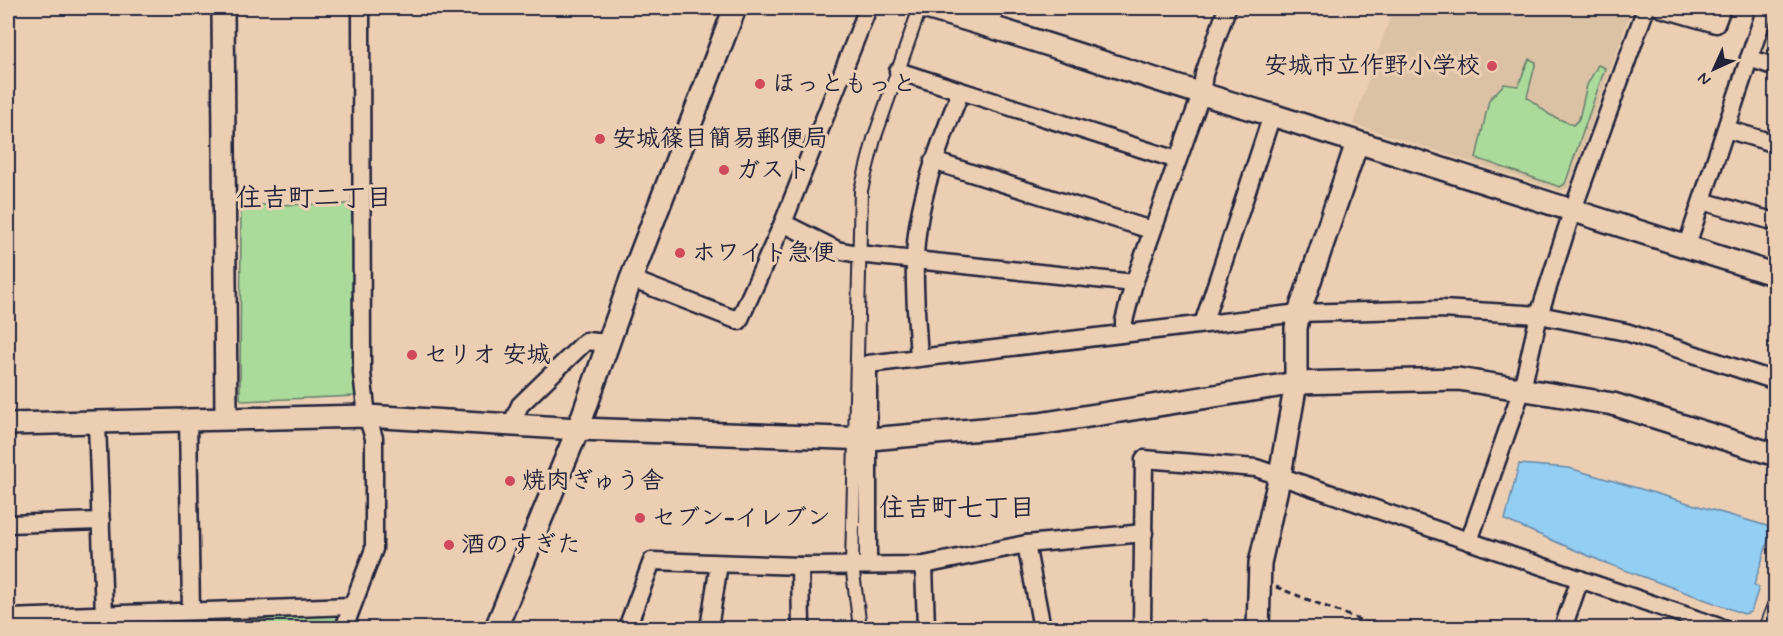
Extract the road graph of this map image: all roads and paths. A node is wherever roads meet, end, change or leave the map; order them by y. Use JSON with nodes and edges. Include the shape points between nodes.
{"nodes":[{"id":1,"x":223,"y":8,"type":"edge"},
{"id":2,"x":361,"y":8,"type":"edge"},
{"id":3,"x":735,"y":8,"type":"edge"},
{"id":4,"x":868,"y":8,"type":"edge"},
{"id":5,"x":920,"y":8,"type":"edge"},
{"id":6,"x":927,"y":8,"type":"edge"},
{"id":7,"x":1227,"y":8,"type":"edge"},
{"id":8,"x":1646,"y":8,"type":"edge"},
{"id":9,"x":1660,"y":8,"type":"edge"},
{"id":10,"x":1722,"y":8,"type":"edge"},
{"id":11,"x":1766,"y":8,"type":"edge"},
{"id":12,"x":993,"y":16,"type":"edge"},
{"id":13,"x":1749,"y":58,"type":"junction"},
{"id":14,"x":1776,"y":67,"type":"edge"},
{"id":15,"x":898,"y":71,"type":"junction"},
{"id":16,"x":960,"y":93,"type":"junction"},
{"id":17,"x":1201,"y":95,"type":"junction"},
{"id":18,"x":1272,"y":115,"type":"junction"},
{"id":19,"x":1726,"y":129,"type":"junction"},
{"id":20,"x":1358,"y":142,"type":"junction"},
{"id":21,"x":1776,"y":144,"type":"edge"},
{"id":22,"x":1177,"y":160,"type":"junction"},
{"id":23,"x":933,"y":162,"type":"junction"},
{"id":24,"x":1702,"y":201,"type":"junction"},
{"id":25,"x":1572,"y":212,"type":"junction"},
{"id":26,"x":1776,"y":222,"type":"edge"},
{"id":27,"x":783,"y":224,"type":"junction"},
{"id":28,"x":1151,"y":230,"type":"junction"},
{"id":29,"x":1686,"y":248,"type":"junction"},
{"id":30,"x":858,"y":254,"type":"junction"},
{"id":31,"x":915,"y":260,"type":"junction"},
{"id":32,"x":1776,"y":275,"type":"edge"},
{"id":33,"x":631,"y":279,"type":"junction"},
{"id":34,"x":1134,"y":283,"type":"junction"},
{"id":35,"x":1299,"y":314,"type":"junction"},
{"id":36,"x":1539,"y":315,"type":"junction"},
{"id":37,"x":1203,"y":324,"type":"junction"},
{"id":38,"x":1124,"y":333,"type":"junction"},
{"id":39,"x":608,"y":343,"type":"junction"},
{"id":40,"x":919,"y":357,"type":"junction"},
{"id":41,"x":1776,"y":381,"type":"edge"},
{"id":42,"x":1296,"y":383,"type":"junction"},
{"id":43,"x":1522,"y":388,"type":"junction"},
{"id":44,"x":367,"y":416,"type":"junction"},
{"id":45,"x":226,"y":417,"type":"junction"},
{"id":46,"x":188,"y":420,"type":"junction"},
{"id":47,"x":97,"y":423,"type":"junction"},
{"id":48,"x":8,"y":424,"type":"edge"},
{"id":49,"x":511,"y":425,"type":"junction"},
{"id":50,"x":578,"y":429,"type":"junction"},
{"id":51,"x":861,"y":438,"type":"junction"},
{"id":52,"x":1776,"y":455,"type":"edge"},
{"id":53,"x":1280,"y":475,"type":"junction"},
{"id":54,"x":101,"y":521,"type":"junction"},
{"id":55,"x":8,"y":524,"type":"edge"},
{"id":56,"x":1144,"y":532,"type":"junction"},
{"id":57,"x":1469,"y":541,"type":"junction"},
{"id":58,"x":1026,"y":544,"type":"junction"},
{"id":59,"x":719,"y":564,"type":"junction"},
{"id":60,"x":860,"y":565,"type":"junction"},
{"id":61,"x":924,"y":565,"type":"junction"},
{"id":62,"x":800,"y":566,"type":"junction"},
{"id":63,"x":1580,"y":579,"type":"junction"},
{"id":64,"x":1259,"y":581,"type":"junction"},
{"id":65,"x":352,"y":606,"type":"junction"},
{"id":66,"x":1776,"y":607,"type":"edge"},
{"id":67,"x":191,"y":611,"type":"junction"},
{"id":68,"x":104,"y":614,"type":"junction"},
{"id":69,"x":8,"y":618,"type":"edge"},
{"id":70,"x":344,"y":628,"type":"edge"},
{"id":71,"x":496,"y":628,"type":"edge"},
{"id":72,"x":627,"y":628,"type":"edge"},
{"id":73,"x":709,"y":628,"type":"edge"},
{"id":74,"x":801,"y":628,"type":"edge"},
{"id":75,"x":860,"y":628,"type":"edge"},
{"id":76,"x":926,"y":628,"type":"edge"},
{"id":77,"x":1042,"y":628,"type":"edge"},
{"id":78,"x":1142,"y":628,"type":"edge"},
{"id":79,"x":1258,"y":628,"type":"edge"},
{"id":80,"x":1380,"y":628,"type":"edge"},
{"id":81,"x":1563,"y":628,"type":"edge"},
{"id":82,"x":1722,"y":628,"type":"edge"},
{"id":83,"x":1768,"y":628,"type":"edge"}],
"edges":[{"from":1,"to":45,"type":"street"},
{"from":2,"to":44,"type":"street","via":[[362,373]]},
{"from":3,"to":33,"type":"street"},
{"from":4,"to":27,"type":"street"},
{"from":5,"to":15,"type":"street"},
{"from":6,"to":12,"type":"street"},
{"from":7,"to":17,"type":"street","via":[[1204,74]]},
{"from":8,"to":25,"type":"street"},
{"from":9,"to":10,"type":"street","via":[[1716,24]]},
{"from":11,"to":13,"type":"street"},
{"from":12,"to":17,"type":"street"},
{"from":13,"to":14,"type":"street"},
{"from":13,"to":19,"type":"street"},
{"from":15,"to":16,"type":"street"},
{"from":15,"to":30,"type":"street","via":[[861,190]]},
{"from":16,"to":22,"type":"street"},
{"from":16,"to":23,"type":"street"},
{"from":17,"to":18,"type":"street"},
{"from":17,"to":22,"type":"street"},
{"from":18,"to":20,"type":"street"},
{"from":18,"to":37,"type":"street"},
{"from":19,"to":21,"type":"street"},
{"from":19,"to":24,"type":"street"},
{"from":20,"to":25,"type":"street"},
{"from":20,"to":35,"type":"street"},
{"from":22,"to":28,"type":"street"},
{"from":23,"to":28,"type":"street"},
{"from":23,"to":31,"type":"street"},
{"from":24,"to":26,"type":"street"},
{"from":24,"to":29,"type":"street"},
{"from":25,"to":29,"type":"street"},
{"from":25,"to":36,"type":"street"},
{"from":27,"to":30,"type":"street","via":[[837,250]]},
{"from":27,"to":33,"type":"street","via":[[739,321]]},
{"from":28,"to":34,"type":"street"},
{"from":29,"to":32,"type":"street"},
{"from":30,"to":31,"type":"street"},
{"from":30,"to":51,"type":"street"},
{"from":31,"to":34,"type":"street"},
{"from":31,"to":40,"type":"street"},
{"from":33,"to":39,"type":"street"},
{"from":34,"to":38,"type":"street"},
{"from":35,"to":36,"type":"street","via":[[1442,309]]},
{"from":35,"to":37,"type":"street"},
{"from":35,"to":42,"type":"street"},
{"from":36,"to":41,"type":"street","via":[[1626,332]]},
{"from":36,"to":43,"type":"street"},
{"from":37,"to":38,"type":"street"},
{"from":38,"to":40,"type":"street"},
{"from":39,"to":49,"type":"street","via":[[586,341],[520,405]]},
{"from":39,"to":50,"type":"street"},
{"from":40,"to":51,"type":"street","via":[[868,364]]},
{"from":42,"to":43,"type":"street","via":[[1458,379]]},
{"from":42,"to":51,"type":"street","via":[[1039,424]]},
{"from":42,"to":53,"type":"street"},
{"from":43,"to":52,"type":"street","via":[[1613,404]]},
{"from":43,"to":57,"type":"street"},
{"from":44,"to":45,"type":"street"},
{"from":44,"to":49,"type":"street"},
{"from":44,"to":65,"type":"street","via":[[374,438],[374,549]]},
{"from":45,"to":46,"type":"street"},
{"from":46,"to":47,"type":"street"},
{"from":46,"to":67,"type":"street"},
{"from":47,"to":48,"type":"street"},
{"from":47,"to":54,"type":"street"},
{"from":49,"to":50,"type":"street"},
{"from":50,"to":51,"type":"street"},
{"from":50,"to":71,"type":"street"},
{"from":51,"to":60,"type":"street"},
{"from":53,"to":56,"type":"street","via":[[1256,468],[1144,459]]},
{"from":53,"to":57,"type":"street"},
{"from":53,"to":64,"type":"street"},
{"from":54,"to":55,"type":"street"},
{"from":54,"to":68,"type":"street"},
{"from":56,"to":58,"type":"street"},
{"from":56,"to":78,"type":"street"},
{"from":57,"to":63,"type":"street"},
{"from":58,"to":61,"type":"street"},
{"from":58,"to":77,"type":"street"},
{"from":59,"to":62,"type":"street"},
{"from":59,"to":72,"type":"street","via":[[652,561]]},
{"from":59,"to":73,"type":"street"},
{"from":60,"to":61,"type":"street"},
{"from":60,"to":62,"type":"street"},
{"from":60,"to":75,"type":"street"},
{"from":61,"to":76,"type":"street"},
{"from":62,"to":74,"type":"street"},
{"from":63,"to":81,"type":"street"},
{"from":63,"to":82,"type":"street"},
{"from":64,"to":79,"type":"street"},
{"from":64,"to":80,"type":"path"},
{"from":65,"to":67,"type":"street"},
{"from":65,"to":70,"type":"street"},
{"from":66,"to":83,"type":"street"},
{"from":67,"to":68,"type":"street"},
{"from":68,"to":69,"type":"street"}]}
